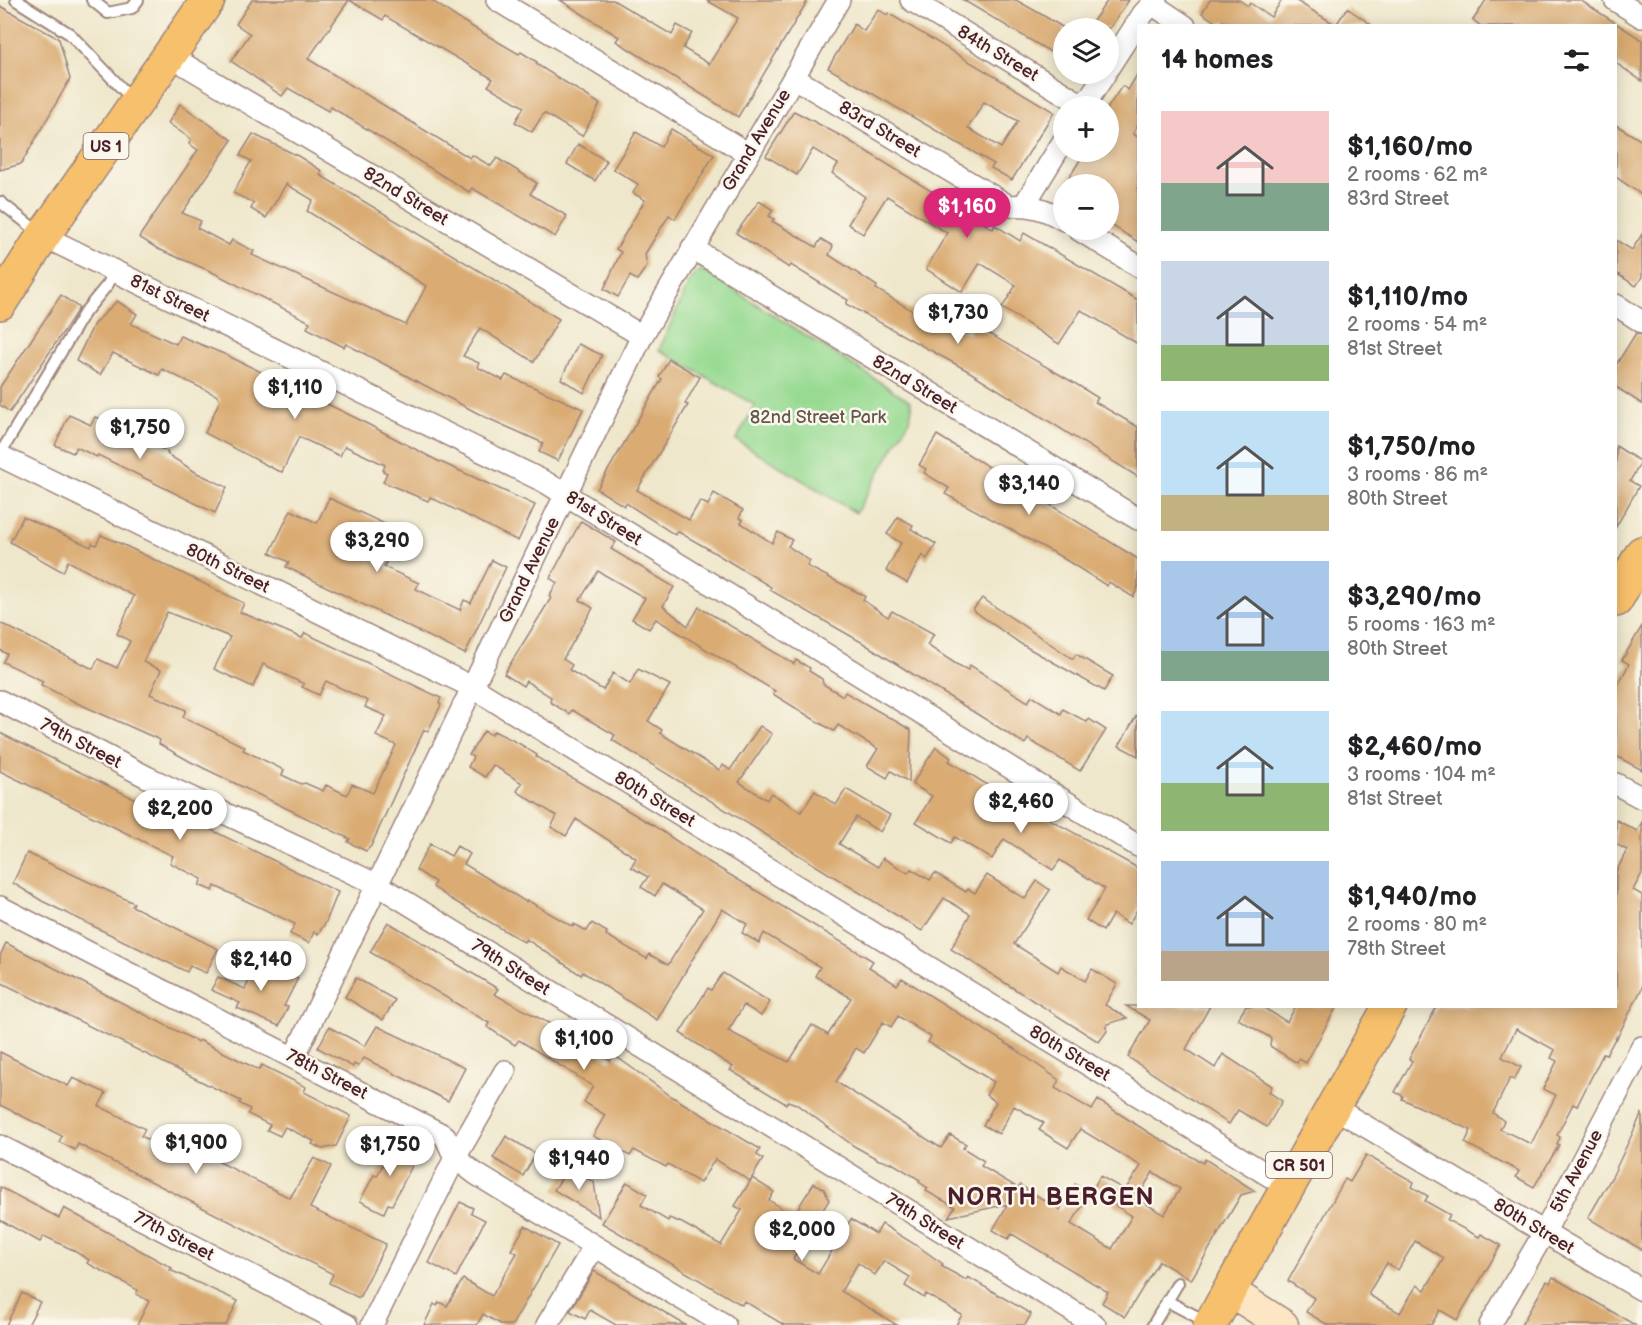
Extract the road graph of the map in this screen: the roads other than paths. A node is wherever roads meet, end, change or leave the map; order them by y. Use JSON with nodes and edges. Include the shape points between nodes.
{"nodes":[{"id":1,"x":16,"y":0,"type":"edge"},
{"id":2,"x":92,"y":0,"type":"edge"},
{"id":3,"x":138,"y":0,"type":"edge"},
{"id":4,"x":208,"y":0,"type":"edge"},
{"id":5,"x":497,"y":0,"type":"edge"},
{"id":6,"x":839,"y":0,"type":"edge"},
{"id":7,"x":1615,"y":0,"type":"edge"},
{"id":8,"x":914,"y":1,"type":"edge"},
{"id":9,"x":1154,"y":2,"type":"edge"},
{"id":10,"x":1642,"y":17,"type":"edge"},
{"id":11,"x":1182,"y":24,"type":"edge"},
{"id":12,"x":1119,"y":51,"type":"edge"},
{"id":13,"x":170,"y":56,"type":"junction"},
{"id":14,"x":794,"y":78,"type":"junction"},
{"id":15,"x":1068,"y":96,"type":"edge"},
{"id":16,"x":136,"y":103,"type":"junction"},
{"id":17,"x":747,"y":153,"type":"junction"},
{"id":18,"x":1053,"y":158,"type":"edge"},
{"id":19,"x":0,"y":202,"type":"edge"},
{"id":20,"x":1024,"y":205,"type":"junction"},
{"id":21,"x":1053,"y":214,"type":"edge"},
{"id":22,"x":43,"y":236,"type":"junction"},
{"id":23,"x":1095,"y":240,"type":"edge"},
{"id":24,"x":692,"y":248,"type":"junction"},
{"id":25,"x":1137,"y":265,"type":"edge"},
{"id":26,"x":115,"y":271,"type":"junction"},
{"id":27,"x":0,"y":303,"type":"edge"},
{"id":28,"x":1617,"y":306,"type":"edge"},
{"id":29,"x":1642,"y":322,"type":"edge"},
{"id":30,"x":642,"y":336,"type":"junction"},
{"id":31,"x":0,"y":455,"type":"edge"},
{"id":32,"x":566,"y":494,"type":"junction"},
{"id":33,"x":1137,"y":518,"type":"edge"},
{"id":34,"x":1630,"y":559,"type":"edge"},
{"id":35,"x":1617,"y":597,"type":"edge"},
{"id":36,"x":472,"y":687,"type":"junction"},
{"id":37,"x":0,"y":701,"type":"edge"},
{"id":38,"x":1617,"y":785,"type":"edge"},
{"id":39,"x":1642,"y":798,"type":"edge"},
{"id":40,"x":1137,"y":845,"type":"edge"},
{"id":41,"x":378,"y":885,"type":"junction"},
{"id":42,"x":0,"y":907,"type":"edge"},
{"id":43,"x":1389,"y":1008,"type":"edge"},
{"id":44,"x":1642,"y":1047,"type":"edge"},
{"id":45,"x":294,"y":1057,"type":"junction"},
{"id":46,"x":505,"y":1071,"type":"dead end"},
{"id":47,"x":1333,"y":1107,"type":"junction"},
{"id":48,"x":0,"y":1146,"type":"edge"},
{"id":49,"x":456,"y":1158,"type":"junction"},
{"id":50,"x":1286,"y":1186,"type":"junction"},
{"id":51,"x":1544,"y":1233,"type":"junction"},
{"id":52,"x":594,"y":1246,"type":"junction"},
{"id":53,"x":1178,"y":1283,"type":"dead end"},
{"id":54,"x":1642,"y":1290,"type":"edge"},
{"id":55,"x":1230,"y":1291,"type":"junction"},
{"id":56,"x":1167,"y":1301,"type":"junction"},
{"id":57,"x":1215,"y":1323,"type":"edge"},
{"id":58,"x":347,"y":1325,"type":"edge"},
{"id":59,"x":372,"y":1325,"type":"edge"},
{"id":60,"x":547,"y":1325,"type":"edge"},
{"id":61,"x":724,"y":1325,"type":"edge"},
{"id":62,"x":1095,"y":1325,"type":"edge"},
{"id":63,"x":1153,"y":1325,"type":"edge"},
{"id":64,"x":1283,"y":1325,"type":"edge"},
{"id":65,"x":1490,"y":1325,"type":"edge"}],
"edges":[{"from":1,"to":16,"type":"lane","via":[[70,34]]},
{"from":2,"to":3,"type":"lane","via":[[108,13],[132,8]]},
{"from":4,"to":13,"type":"main road","number":"US 1"},
{"from":5,"to":17,"type":"street"},
{"from":6,"to":14,"type":"street","name":"Grand Avenue"},
{"from":7,"to":10,"type":"street"},
{"from":8,"to":15,"type":"street","name":"84th Street"},
{"from":9,"to":11,"type":"street"},
{"from":9,"to":12,"type":"street"},
{"from":13,"to":16,"type":"main road","number":"US 1"},
{"from":13,"to":30,"type":"street","name":"82nd Street"},
{"from":14,"to":17,"type":"street","name":"Grand Avenue"},
{"from":14,"to":20,"type":"street","name":"83rd Street","via":[[1010,206]]},
{"from":16,"to":22,"type":"main road","number":"US 1"},
{"from":17,"to":24,"type":"street","name":"Grand Avenue"},
{"from":18,"to":20,"type":"street"},
{"from":19,"to":22,"type":"lane"},
{"from":20,"to":21,"type":"street","name":"83rd Street"},
{"from":22,"to":26,"type":"street","name":"81st Street"},
{"from":22,"to":27,"type":"main road","number":"US 1"},
{"from":23,"to":25,"type":"street"},
{"from":24,"to":30,"type":"street","name":"Grand Avenue"},
{"from":24,"to":33,"type":"street","name":"82nd Street"},
{"from":26,"to":31,"type":"lane","via":[[85,312]]},
{"from":26,"to":32,"type":"street","name":"81st Street"},
{"from":28,"to":29,"type":"street"},
{"from":30,"to":32,"type":"street","name":"Grand Avenue"},
{"from":31,"to":36,"type":"street","name":"80th Street"},
{"from":32,"to":36,"type":"street","name":"Grand Avenue"},
{"from":32,"to":40,"type":"street","name":"81st Street"},
{"from":34,"to":35,"type":"main road"},
{"from":36,"to":41,"type":"street","name":"Grand Avenue"},
{"from":36,"to":50,"type":"street","name":"80th Street"},
{"from":37,"to":41,"type":"street","name":"79th Street","via":[[147,777]]},
{"from":38,"to":39,"type":"street"},
{"from":41,"to":45,"type":"street","name":"Grand Avenue"},
{"from":41,"to":62,"type":"street","name":"79th Street"},
{"from":42,"to":45,"type":"street","name":"78th Street"},
{"from":43,"to":47,"type":"main road","number":"CR 501"},
{"from":44,"to":51,"type":"street","name":"5th Avenue"},
{"from":45,"to":49,"type":"street","name":"78th Street","via":[[445,1136]]},
{"from":46,"to":49,"type":"street"},
{"from":47,"to":50,"type":"main road","number":"CR 501"},
{"from":47,"to":51,"type":"street","name":"80th Street"},
{"from":48,"to":58,"type":"street","name":"77th Street"},
{"from":49,"to":52,"type":"street","name":"78th Street"},
{"from":49,"to":59,"type":"street"},
{"from":50,"to":55,"type":"main road","number":"CR 501"},
{"from":51,"to":54,"type":"street","name":"80th Street"},
{"from":51,"to":65,"type":"street","name":"5th Avenue"},
{"from":52,"to":60,"type":"street"},
{"from":52,"to":61,"type":"street","name":"78th Street"},
{"from":53,"to":56,"type":"lane"},
{"from":55,"to":57,"type":"main road","number":"CR 501"},
{"from":55,"to":64,"type":"street"},
{"from":56,"to":57,"type":"lane"},
{"from":56,"to":63,"type":"lane"}]}
